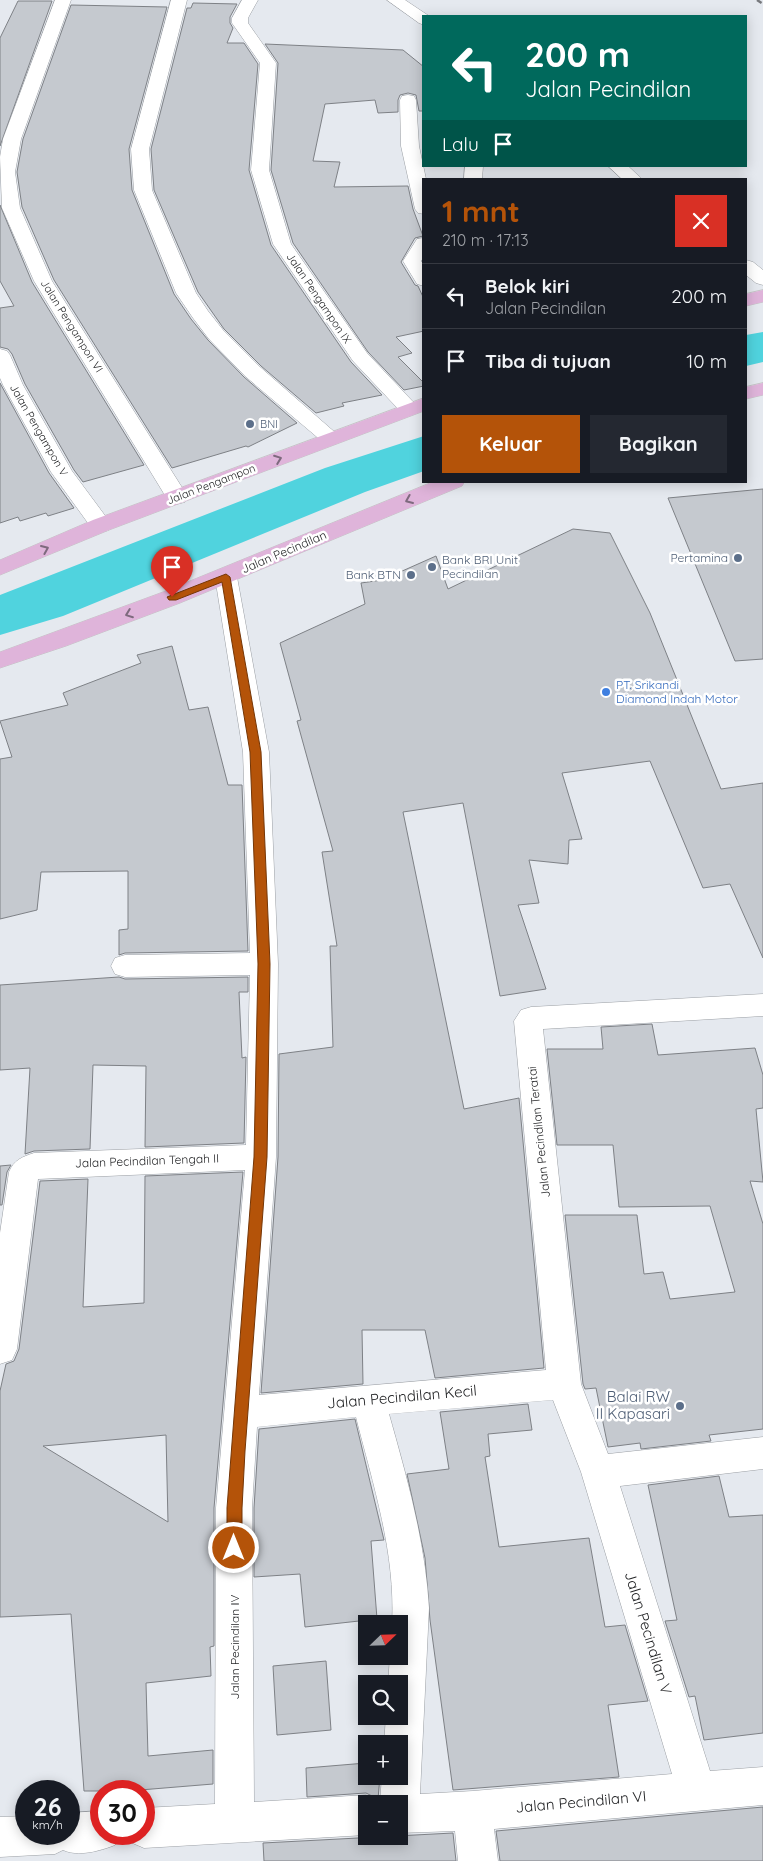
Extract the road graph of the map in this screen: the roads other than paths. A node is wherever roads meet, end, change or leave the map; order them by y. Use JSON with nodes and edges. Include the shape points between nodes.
{"nodes":[{"id":1,"x":63,"y":0,"type":"edge"},
{"id":2,"x":179,"y":0,"type":"edge"},
{"id":3,"x":250,"y":0,"type":"edge"},
{"id":4,"x":395,"y":0,"type":"edge"},
{"id":5,"x":422,"y":19,"type":"edge"},
{"id":6,"x":408,"y":100,"type":"dead end"},
{"id":7,"x":7,"y":135,"type":"edge"},
{"id":8,"x":417,"y":145,"type":"edge"},
{"id":9,"x":619,"y":167,"type":"edge"},
{"id":10,"x":633,"y":178,"type":"edge"},
{"id":11,"x":422,"y":191,"type":"edge"},
{"id":12,"x":422,"y":246,"type":"edge"},
{"id":13,"x":747,"y":267,"type":"edge"},
{"id":14,"x":422,"y":277,"type":"edge"},
{"id":15,"x":763,"y":279,"type":"edge"},
{"id":16,"x":763,"y":296,"type":"edge"},
{"id":17,"x":747,"y":300,"type":"edge"},
{"id":18,"x":0,"y":355,"type":"edge"},
{"id":19,"x":763,"y":389,"type":"edge"},
{"id":20,"x":747,"y":393,"type":"edge"},
{"id":21,"x":747,"y":402,"type":"edge"},
{"id":22,"x":763,"y":404,"type":"edge"},
{"id":23,"x":417,"y":407,"type":"edge"},
{"id":24,"x":331,"y":439,"type":"junction"},
{"id":25,"x":449,"y":483,"type":"edge"},
{"id":26,"x":178,"y":497,"type":"junction"},
{"id":27,"x":101,"y":525,"type":"junction"},
{"id":28,"x":0,"y":568,"type":"edge"},
{"id":29,"x":226,"y":577,"type":"junction"},
{"id":30,"x":0,"y":660,"type":"edge"},
{"id":31,"x":264,"y":964,"type":"junction"},
{"id":32,"x":125,"y":966,"type":"dead end"},
{"id":33,"x":763,"y":1005,"type":"edge"},
{"id":34,"x":260,"y":1157,"type":"junction"},
{"id":35,"x":0,"y":1350,"type":"edge"},
{"id":36,"x":564,"y":1384,"type":"junction"},
{"id":37,"x":368,"y":1400,"type":"junction"},
{"id":38,"x":241,"y":1413,"type":"junction"},
{"id":39,"x":763,"y":1453,"type":"edge"},
{"id":40,"x":598,"y":1472,"type":"junction"},
{"id":41,"x":763,"y":1786,"type":"edge"},
{"id":42,"x":697,"y":1793,"type":"junction"},
{"id":43,"x":400,"y":1795,"type":"edge"},
{"id":44,"x":472,"y":1811,"type":"junction"},
{"id":45,"x":408,"y":1814,"type":"edge"},
{"id":46,"x":358,"y":1815,"type":"edge"},
{"id":47,"x":235,"y":1822,"type":"junction"},
{"id":48,"x":155,"y":1827,"type":"edge"},
{"id":49,"x":15,"y":1837,"type":"edge"},
{"id":50,"x":0,"y":1838,"type":"edge"},
{"id":51,"x":478,"y":1861,"type":"edge"}],
"edges":[{"from":1,"to":7,"type":"street","name":"Jalan Pengampon VI"},
{"from":2,"to":24,"type":"street","via":[[140,149],[143,190],[195,308],[245,364]]},
{"from":3,"to":23,"type":"street","name":"Jalan Pengampon IX","via":[[240,23],[268,63],[260,170],[282,244],[360,357]]},
{"from":4,"to":5,"type":"street"},
{"from":6,"to":8,"type":"street"},
{"from":7,"to":26,"type":"street","name":"Jalan Pengampon VI","via":[[6,172],[11,208],[43,280]]},
{"from":8,"to":11,"type":"street"},
{"from":9,"to":10,"type":"street"},
{"from":12,"to":14,"type":"street","via":[[412,261]]},
{"from":13,"to":15,"type":"street"},
{"from":16,"to":17,"type":"main road"},
{"from":18,"to":27,"type":"street","name":"Jalan Pengampon V","via":[[13,385],[62,472]]},
{"from":19,"to":20,"type":"main road"},
{"from":21,"to":22,"type":"main road"},
{"from":23,"to":24,"type":"main road","name":"Jalan Pengampon"},
{"from":26,"to":24,"type":"main road","name":"Jalan Pengampon","one_way":true},
{"from":25,"to":29,"type":"main road","name":"Jalan Pecindilan","one_way":true},
{"from":26,"to":27,"type":"main road","name":"Jalan Pengampon"},
{"from":28,"to":27,"type":"main road","name":"Jalan Pengampon","one_way":true},
{"from":29,"to":30,"type":"main road","name":"Jalan Pecindilan","one_way":true},
{"from":29,"to":31,"type":"street","name":"Jalan Pecindilan IV","via":[[256,752]]},
{"from":31,"to":32,"type":"street"},
{"from":31,"to":34,"type":"street","name":"Jalan Pecindilan IV"},
{"from":33,"to":36,"type":"street","name":"Jalan Pecindilan Teratai","via":[[531,1018],[528,1021]]},
{"from":34,"to":35,"type":"street","name":"Jalan Pecindilan Tengah II","via":[[34,1166],[24,1172]]},
{"from":34,"to":38,"type":"street","name":"Jalan Pecindilan IV"},
{"from":36,"to":37,"type":"street","name":"Jalan Pecindilan Kecil"},
{"from":36,"to":40,"type":"street","name":"Jalan Pecindilan Teratai"},
{"from":37,"to":38,"type":"street","name":"Jalan Pecindilan Kecil"},
{"from":37,"to":43,"type":"street","via":[[400,1520],[410,1583]]},
{"from":38,"to":47,"type":"street","name":"Jalan Pecindilan IV","via":[[234,1508]]},
{"from":39,"to":40,"type":"street"},
{"from":40,"to":42,"type":"street","name":"Jalan Pecindilan V"},
{"from":41,"to":42,"type":"street","name":"Jalan Pecindilan VI"},
{"from":42,"to":44,"type":"street","name":"Jalan Pecindilan VI"},
{"from":44,"to":45,"type":"street","name":"Jalan Pecindilan VI"},
{"from":44,"to":51,"type":"street"},
{"from":46,"to":47,"type":"street"},
{"from":47,"to":48,"type":"street"},
{"from":49,"to":50,"type":"street"}]}
